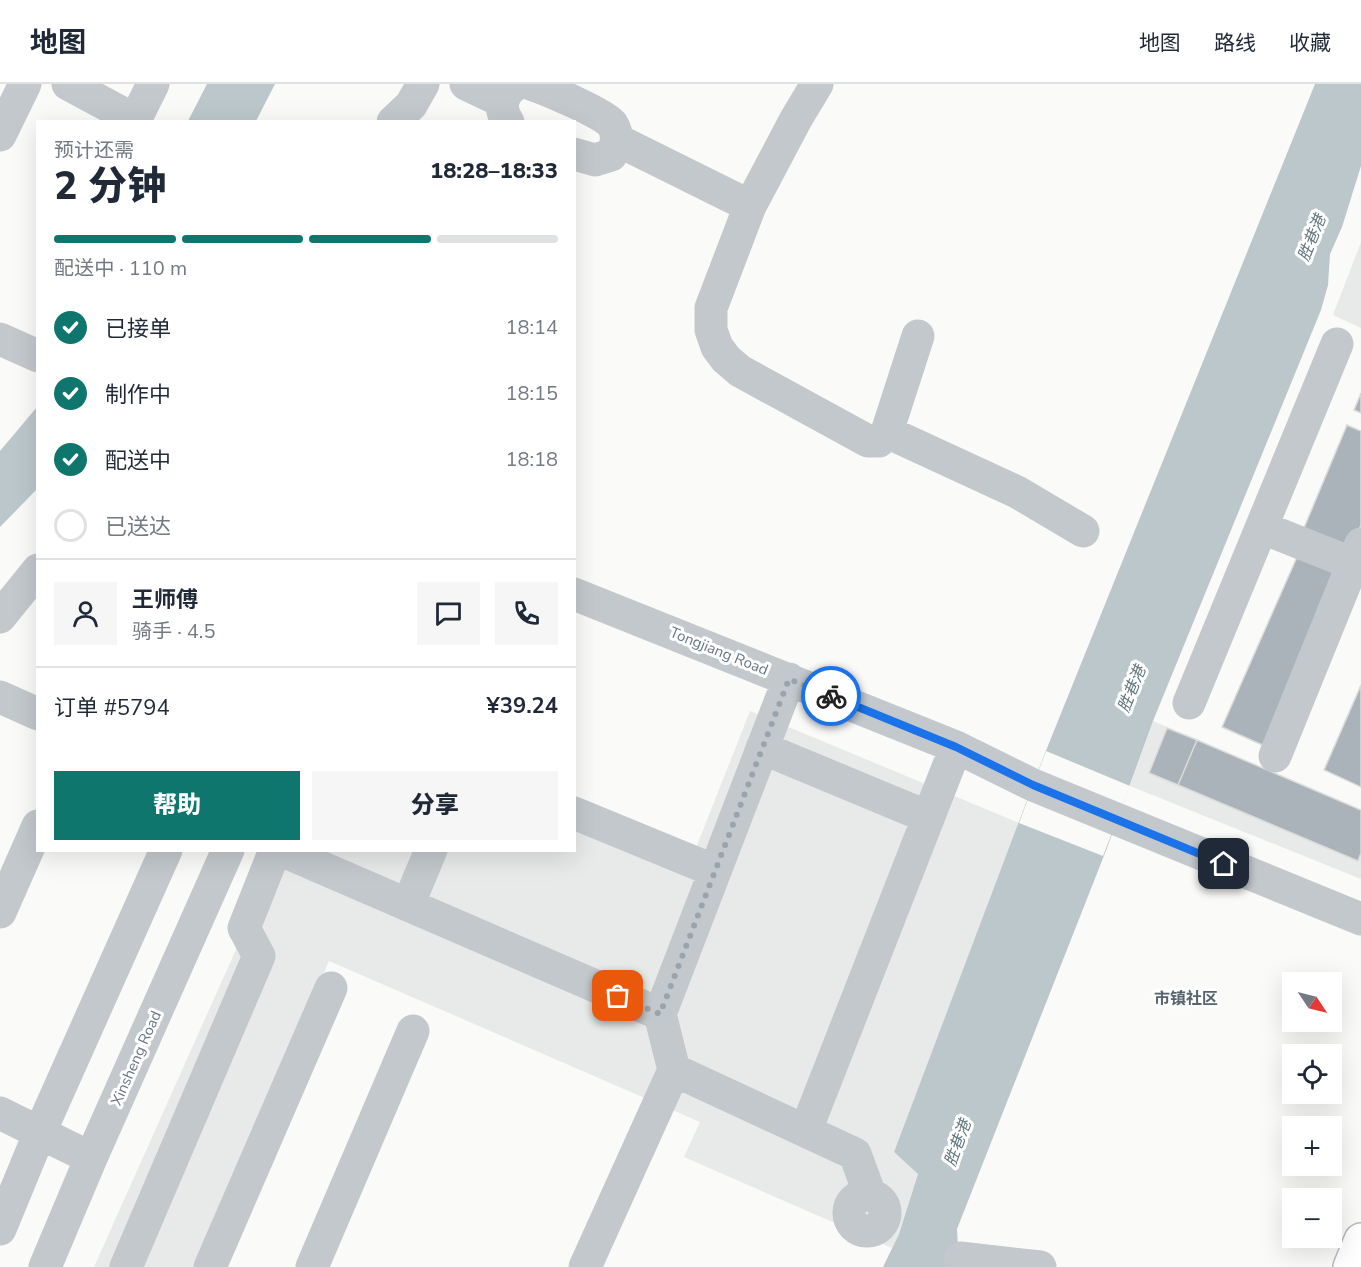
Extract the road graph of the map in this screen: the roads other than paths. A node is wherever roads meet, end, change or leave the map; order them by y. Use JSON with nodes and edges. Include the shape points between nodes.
{"nodes":[{"id":1,"x":25,"y":84,"type":"edge"},
{"id":2,"x":68,"y":84,"type":"edge"},
{"id":3,"x":153,"y":84,"type":"edge"},
{"id":4,"x":423,"y":84,"type":"edge"},
{"id":5,"x":466,"y":84,"type":"edge"},
{"id":6,"x":817,"y":84,"type":"edge"},
{"id":7,"x":510,"y":94,"type":"edge"},
{"id":8,"x":569,"y":102,"type":"edge"},
{"id":9,"x":133,"y":120,"type":"edge"},
{"id":10,"x":135,"y":120,"type":"edge"},
{"id":11,"x":395,"y":120,"type":"edge"},
{"id":12,"x":0,"y":135,"type":"edge"},
{"id":13,"x":614,"y":147,"type":"junction"},
{"id":14,"x":576,"y":155,"type":"edge"},
{"id":15,"x":747,"y":214,"type":"junction"},
{"id":16,"x":918,"y":336,"type":"dead end"},
{"id":17,"x":0,"y":339,"type":"edge"},
{"id":18,"x":1337,"y":344,"type":"dead end"},
{"id":19,"x":36,"y":355,"type":"edge"},
{"id":20,"x":887,"y":432,"type":"junction"},
{"id":21,"x":1263,"y":528,"type":"junction"},
{"id":22,"x":1083,"y":531,"type":"dead end"},
{"id":23,"x":1358,"y":558,"type":"edge"},
{"id":24,"x":36,"y":572,"type":"edge"},
{"id":25,"x":576,"y":595,"type":"edge"},
{"id":26,"x":0,"y":617,"type":"edge"},
{"id":27,"x":789,"y":679,"type":"junction"},
{"id":28,"x":0,"y":696,"type":"edge"},
{"id":29,"x":1189,"y":703,"type":"dead end"},
{"id":30,"x":36,"y":713,"type":"edge"},
{"id":31,"x":956,"y":747,"type":"junction"},
{"id":32,"x":762,"y":748,"type":"junction"},
{"id":33,"x":1275,"y":756,"type":"dead end"},
{"id":34,"x":576,"y":814,"type":"edge"},
{"id":35,"x":928,"y":817,"type":"junction"},
{"id":36,"x":36,"y":831,"type":"edge"},
{"id":37,"x":165,"y":852,"type":"edge"},
{"id":38,"x":227,"y":852,"type":"edge"},
{"id":39,"x":274,"y":852,"type":"edge"},
{"id":40,"x":286,"y":852,"type":"edge"},
{"id":41,"x":430,"y":852,"type":"edge"},
{"id":42,"x":715,"y":871,"type":"junction"},
{"id":43,"x":408,"y":905,"type":"junction"},
{"id":44,"x":0,"y":912,"type":"edge"},
{"id":45,"x":1361,"y":919,"type":"edge"},
{"id":46,"x":331,"y":988,"type":"dead end"},
{"id":47,"x":660,"y":1014,"type":"junction"},
{"id":48,"x":414,"y":1031,"type":"dead end"},
{"id":49,"x":674,"y":1070,"type":"junction"},
{"id":50,"x":0,"y":1113,"type":"edge"},
{"id":51,"x":806,"y":1130,"type":"junction"},
{"id":52,"x":40,"y":1132,"type":"junction"},
{"id":53,"x":91,"y":1158,"type":"junction"},
{"id":54,"x":870,"y":1195,"type":"dead end"},
{"id":55,"x":0,"y":1230,"type":"edge"},
{"id":56,"x":1361,"y":1240,"type":"edge"},
{"id":57,"x":960,"y":1258,"type":"dead end"},
{"id":58,"x":45,"y":1267,"type":"edge"},
{"id":59,"x":126,"y":1267,"type":"edge"},
{"id":60,"x":211,"y":1267,"type":"edge"},
{"id":61,"x":312,"y":1267,"type":"edge"},
{"id":62,"x":585,"y":1267,"type":"edge"},
{"id":63,"x":1040,"y":1267,"type":"edge"},
{"id":64,"x":1350,"y":1267,"type":"edge"}],
"edges":[{"from":1,"to":12,"type":"street"},
{"from":2,"to":9,"type":"street"},
{"from":3,"to":10,"type":"street"},
{"from":4,"to":11,"type":"street","via":[[411,105]]},
{"from":5,"to":7,"type":"street"},
{"from":6,"to":15,"type":"street"},
{"from":7,"to":8,"type":"street"},
{"from":8,"to":13,"type":"street","via":[[612,124]]},
{"from":13,"to":14,"type":"street","via":[[595,160]]},
{"from":13,"to":15,"type":"street"},
{"from":15,"to":20,"type":"street","via":[[711,308],[711,330],[717,347],[740,371],[868,441],[879,441]]},
{"from":16,"to":20,"type":"street"},
{"from":17,"to":19,"type":"street"},
{"from":18,"to":21,"type":"street"},
{"from":20,"to":22,"type":"street","via":[[1017,492]]},
{"from":21,"to":23,"type":"street"},
{"from":21,"to":29,"type":"street"},
{"from":23,"to":33,"type":"street"},
{"from":24,"to":26,"type":"street"},
{"from":25,"to":27,"type":"street","name":"Tongjiang Road"},
{"from":27,"to":31,"type":"street","name":"Tongjiang Road"},
{"from":27,"to":32,"type":"street"},
{"from":28,"to":30,"type":"street"},
{"from":31,"to":35,"type":"street"},
{"from":31,"to":45,"type":"street","name":"Tongjiang Road","via":[[1117,821]]},
{"from":32,"to":35,"type":"street"},
{"from":32,"to":42,"type":"street"},
{"from":34,"to":42,"type":"street"},
{"from":35,"to":51,"type":"street"},
{"from":36,"to":44,"type":"street"},
{"from":37,"to":52,"type":"street"},
{"from":38,"to":53,"type":"street","name":"Xinsheng Road"},
{"from":39,"to":59,"type":"street","via":[[244,928],[259,956]]},
{"from":40,"to":43,"type":"street"},
{"from":41,"to":43,"type":"street"},
{"from":42,"to":47,"type":"street"},
{"from":43,"to":47,"type":"street"},
{"from":46,"to":60,"type":"street"},
{"from":47,"to":49,"type":"street"},
{"from":48,"to":61,"type":"street"},
{"from":49,"to":51,"type":"street"},
{"from":49,"to":62,"type":"street"},
{"from":50,"to":52,"type":"street"},
{"from":51,"to":54,"type":"street","via":[[855,1154]]},
{"from":52,"to":53,"type":"street"},
{"from":52,"to":55,"type":"street"},
{"from":53,"to":58,"type":"street","name":"Xinsheng Road"},
{"from":56,"to":64,"type":"main road"},
{"from":57,"to":63,"type":"street"}]}
